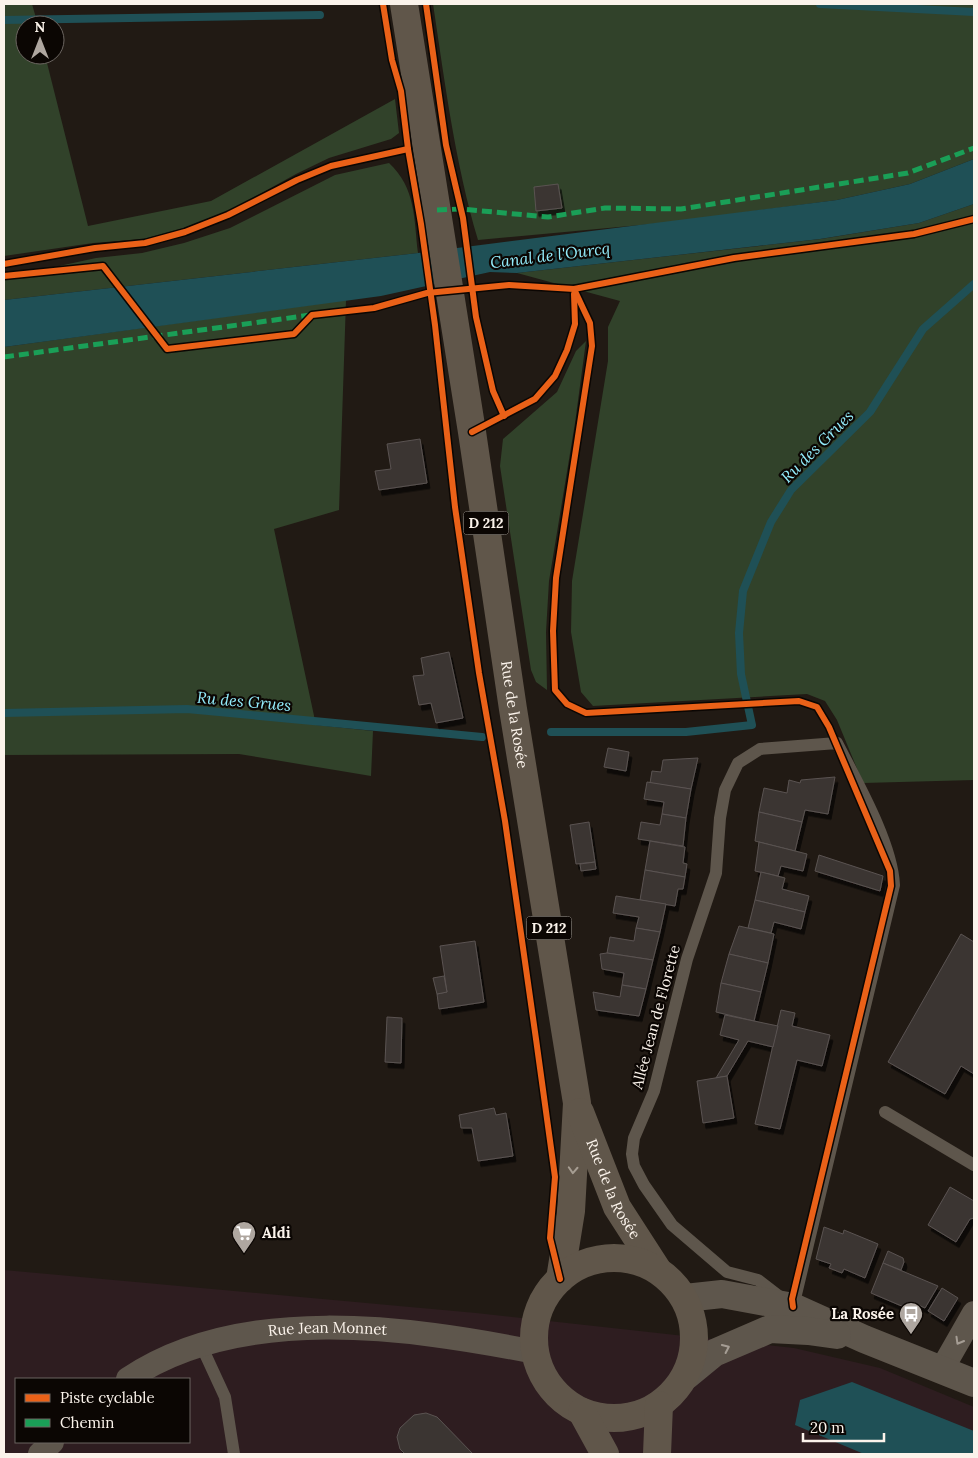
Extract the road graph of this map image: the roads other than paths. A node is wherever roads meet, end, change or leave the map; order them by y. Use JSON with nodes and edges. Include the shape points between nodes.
{"nodes":[{"id":1,"x":404,"y":4,"type":"edge"},
{"id":2,"x":577,"y":1103,"type":"junction"},
{"id":3,"x":885,"y":1112,"type":"dead end"},
{"id":4,"x":974,"y":1165,"type":"edge"},
{"id":5,"x":657,"y":1269,"type":"junction"},
{"id":6,"x":560,"y":1279,"type":"junction"},
{"id":7,"x":685,"y":1298,"type":"junction"},
{"id":8,"x":793,"y":1307,"type":"junction"},
{"id":9,"x":974,"y":1313,"type":"edge"},
{"id":10,"x":864,"y":1339,"type":"junction"},
{"id":11,"x":201,"y":1345,"type":"junction"},
{"id":12,"x":534,"y":1352,"type":"junction"},
{"id":13,"x":942,"y":1369,"type":"junction"},
{"id":14,"x":686,"y":1376,"type":"junction"},
{"id":15,"x":972,"y":1377,"type":"edge"},
{"id":16,"x":130,"y":1378,"type":"edge"},
{"id":17,"x":660,"y":1405,"type":"junction"},
{"id":18,"x":582,"y":1412,"type":"junction"},
{"id":19,"x":51,"y":1443,"type":"edge"},
{"id":20,"x":40,"y":1454,"type":"edge"},
{"id":21,"x":234,"y":1454,"type":"edge"},
{"id":22,"x":605,"y":1454,"type":"edge"},
{"id":23,"x":657,"y":1454,"type":"edge"}],
"edges":[{"from":1,"to":2,"type":"main road","name":"Rue de la Rosée","number":"D 212"},
{"from":2,"to":5,"type":"main road","name":"Rue de la Rosée","number":"D 212","via":[[617,1207]]},
{"from":2,"to":6,"type":"main road","name":"Rue de la Rosée","number":"D 212","one_way":true,"via":[[572,1211]]},
{"from":3,"to":4,"type":"lane"},
{"from":5,"to":6,"type":"main road","via":[[633,1260],[607,1258],[582,1264]]},
{"from":5,"to":7,"type":"main road"},
{"from":6,"to":12,"type":"main road","via":[[543,1300],[534,1325]]},
{"from":7,"to":8,"type":"street","via":[[722,1294]]},
{"from":7,"to":14,"type":"main road","via":[[695,1337],[693,1357]]},
{"from":8,"to":8,"type":"lane","name":"Allée Jean de Florette","via":[[758,1280],[727,1272],[672,1225],[644,1186],[632,1154],[634,1138],[654,1091],[687,959],[716,873],[725,790],[738,763],[760,749],[837,743],[880,835],[893,869],[894,885]]},
{"from":8,"to":10,"type":"street"},
{"from":9,"to":13,"type":"street","one_way":true},
{"from":10,"to":13,"type":"street"},
{"from":14,"to":10,"type":"street","one_way":true,"via":[[714,1353],[770,1330],[808,1331]]},
{"from":11,"to":12,"type":"street","name":"Rue Jean Monnet","via":[[246,1333],[357,1328],[476,1340]]},
{"from":11,"to":16,"type":"street","name":"Rue Jean Monnet","via":[[143,1369]]},
{"from":11,"to":21,"type":"lane","via":[[225,1397]]},
{"from":12,"to":18,"type":"main road","via":[[540,1371],[551,1388],[565,1403]]},
{"from":13,"to":15,"type":"street"},
{"from":14,"to":17,"type":"main road"},
{"from":17,"to":18,"type":"main road","via":[[622,1419]]},
{"from":17,"to":23,"type":"main road"},
{"from":18,"to":22,"type":"main road"},
{"from":19,"to":20,"type":"street"}]}
